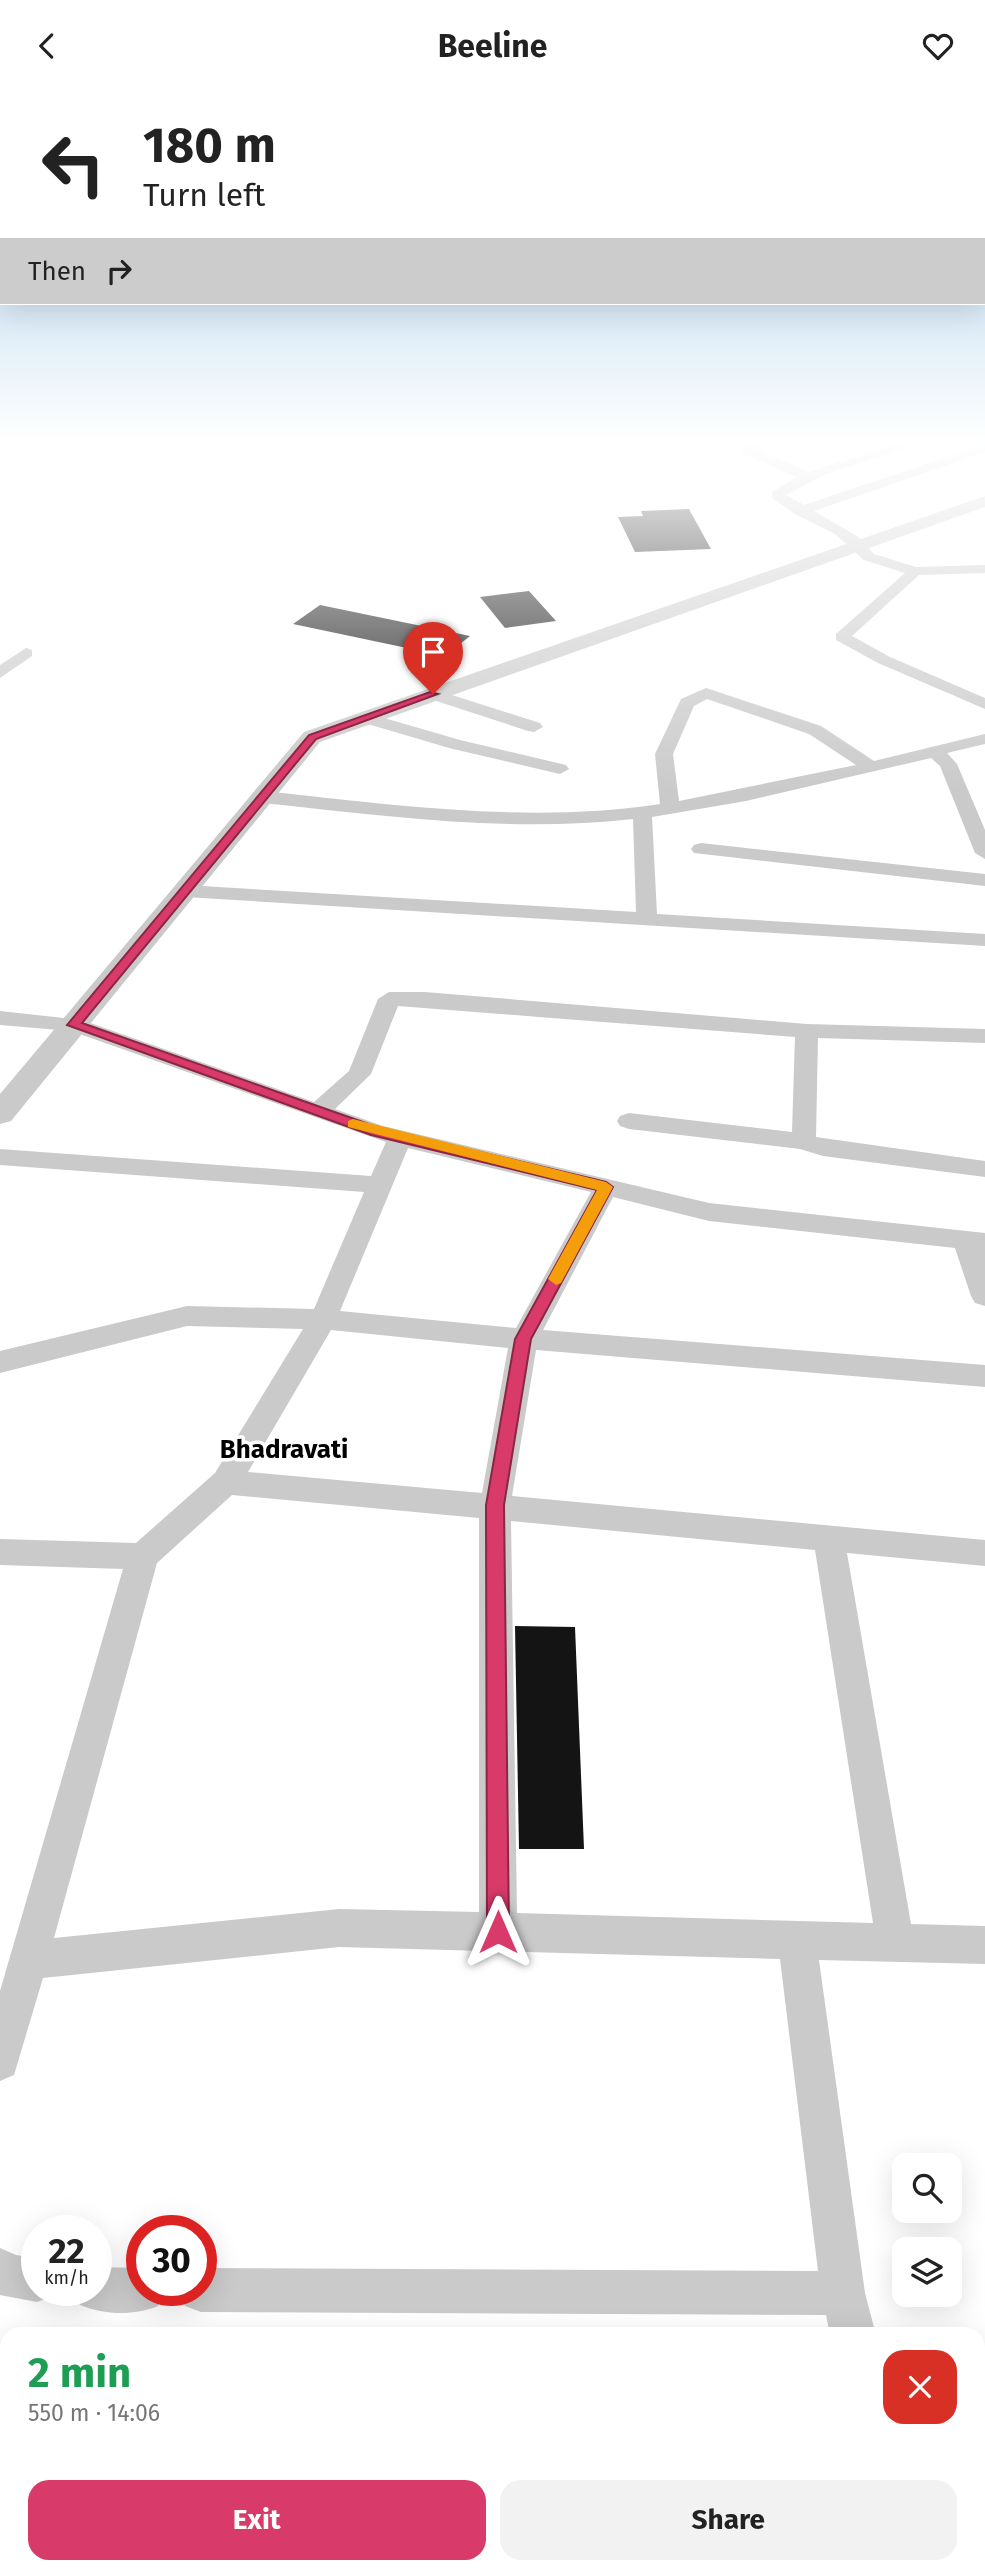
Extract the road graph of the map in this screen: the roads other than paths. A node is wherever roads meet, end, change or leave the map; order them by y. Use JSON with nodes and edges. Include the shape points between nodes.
{"nodes":[{"id":1,"x":819,"y":559,"type":"edge"},
{"id":2,"x":875,"y":559,"type":"edge"},
{"id":3,"x":985,"y":569,"type":"edge"},
{"id":4,"x":915,"y":571,"type":"junction"},
{"id":5,"x":26,"y":653,"type":"dead end"},
{"id":6,"x":0,"y":673,"type":"edge"},
{"id":7,"x":433,"y":694,"type":"junction"},
{"id":8,"x":985,"y":704,"type":"edge"},
{"id":9,"x":367,"y":718,"type":"junction"},
{"id":10,"x":534,"y":727,"type":"dead end"},
{"id":11,"x":985,"y":739,"type":"edge"},
{"id":12,"x":934,"y":751,"type":"junction"},
{"id":13,"x":870,"y":766,"type":"junction"},
{"id":14,"x":560,"y":769,"type":"dead end"},
{"id":15,"x":263,"y":797,"type":"junction"},
{"id":16,"x":670,"y":807,"type":"junction"},
{"id":17,"x":642,"y":811,"type":"junction"},
{"id":18,"x":701,"y":849,"type":"dead end"},
{"id":19,"x":985,"y":853,"type":"edge"},
{"id":20,"x":985,"y":880,"type":"edge"},
{"id":21,"x":185,"y":891,"type":"junction"},
{"id":22,"x":647,"y":919,"type":"junction"},
{"id":23,"x":985,"y":940,"type":"edge"},
{"id":24,"x":0,"y":1019,"type":"edge"},
{"id":25,"x":74,"y":1025,"type":"junction"},
{"id":26,"x":807,"y":1031,"type":"junction"},
{"id":27,"x":985,"y":1036,"type":"edge"},
{"id":28,"x":318,"y":1111,"type":"junction"},
{"id":29,"x":0,"y":1114,"type":"edge"},
{"id":30,"x":629,"y":1121,"type":"dead end"},
{"id":31,"x":400,"y":1138,"type":"junction"},
{"id":32,"x":804,"y":1141,"type":"junction"},
{"id":33,"x":0,"y":1157,"type":"edge"},
{"id":34,"x":985,"y":1169,"type":"edge"},
{"id":35,"x":380,"y":1185,"type":"junction"},
{"id":36,"x":606,"y":1187,"type":"junction"},
{"id":37,"x":976,"y":1241,"type":"edge"},
{"id":38,"x":985,"y":1296,"type":"edge"},
{"id":39,"x":323,"y":1319,"type":"junction"},
{"id":40,"x":523,"y":1339,"type":"junction"},
{"id":41,"x":0,"y":1362,"type":"edge"},
{"id":42,"x":985,"y":1376,"type":"edge"},
{"id":43,"x":226,"y":1482,"type":"junction"},
{"id":44,"x":495,"y":1505,"type":"junction"},
{"id":45,"x":829,"y":1538,"type":"junction"},
{"id":46,"x":0,"y":1552,"type":"edge"},
{"id":47,"x":985,"y":1553,"type":"edge"},
{"id":48,"x":143,"y":1556,"type":"junction"},
{"id":49,"x":498,"y":1932,"type":"junction"},
{"id":50,"x":797,"y":1939,"type":"junction"},
{"id":51,"x":895,"y":1943,"type":"junction"},
{"id":52,"x":985,"y":1945,"type":"edge"},
{"id":53,"x":28,"y":1960,"type":"junction"},
{"id":54,"x":0,"y":2061,"type":"edge"},
{"id":55,"x":0,"y":2270,"type":"edge"},
{"id":56,"x":21,"y":2278,"type":"edge"},
{"id":57,"x":217,"y":2290,"type":"edge"},
{"id":58,"x":843,"y":2293,"type":"junction"},
{"id":59,"x":851,"y":2327,"type":"edge"}],
"edges":[{"from":1,"to":7,"type":"street"},
{"from":2,"to":4,"type":"street"},
{"from":3,"to":4,"type":"street"},
{"from":4,"to":8,"type":"street","via":[[842,637]]},
{"from":5,"to":6,"type":"street"},
{"from":7,"to":9,"type":"street"},
{"from":7,"to":10,"type":"street"},
{"from":9,"to":14,"type":"street"},
{"from":9,"to":15,"type":"street","via":[[312,737]]},
{"from":11,"to":12,"type":"street"},
{"from":12,"to":13,"type":"street"},
{"from":12,"to":19,"type":"street","via":[[948,764]]},
{"from":13,"to":16,"type":"street","via":[[727,799]]},
{"from":13,"to":16,"type":"street","via":[[815,730],[706,693],[687,703],[664,754]]},
{"from":15,"to":17,"type":"street","via":[[464,818],[600,817]]},
{"from":15,"to":21,"type":"street"},
{"from":16,"to":17,"type":"street"},
{"from":17,"to":22,"type":"street"},
{"from":18,"to":20,"type":"street"},
{"from":21,"to":22,"type":"street"},
{"from":21,"to":25,"type":"street"},
{"from":22,"to":23,"type":"street"},
{"from":24,"to":25,"type":"street"},
{"from":25,"to":28,"type":"street"},
{"from":25,"to":29,"type":"street"},
{"from":26,"to":27,"type":"street"},
{"from":26,"to":28,"type":"street","via":[[389,999],[359,1074]]},
{"from":26,"to":32,"type":"street"},
{"from":28,"to":31,"type":"street"},
{"from":30,"to":32,"type":"street"},
{"from":31,"to":35,"type":"street"},
{"from":31,"to":36,"type":"street"},
{"from":32,"to":34,"type":"street","via":[[823,1148]]},
{"from":33,"to":35,"type":"street"},
{"from":35,"to":39,"type":"street"},
{"from":36,"to":37,"type":"street","via":[[709,1212]]},
{"from":36,"to":40,"type":"street"},
{"from":37,"to":38,"type":"street"},
{"from":39,"to":40,"type":"street"},
{"from":39,"to":41,"type":"street","via":[[187,1316]]},
{"from":39,"to":43,"type":"street"},
{"from":40,"to":42,"type":"street"},
{"from":40,"to":44,"type":"street"},
{"from":43,"to":44,"type":"street"},
{"from":43,"to":48,"type":"street"},
{"from":44,"to":45,"type":"street"},
{"from":44,"to":49,"type":"street"},
{"from":45,"to":47,"type":"street"},
{"from":45,"to":51,"type":"street"},
{"from":46,"to":48,"type":"street"},
{"from":48,"to":53,"type":"street"},
{"from":49,"to":50,"type":"street"},
{"from":49,"to":53,"type":"street","via":[[339,1928]]},
{"from":50,"to":51,"type":"street"},
{"from":50,"to":58,"type":"street"},
{"from":51,"to":52,"type":"street"},
{"from":53,"to":54,"type":"street"},
{"from":55,"to":56,"type":"street"},
{"from":57,"to":58,"type":"street"},
{"from":58,"to":59,"type":"street"}]}
